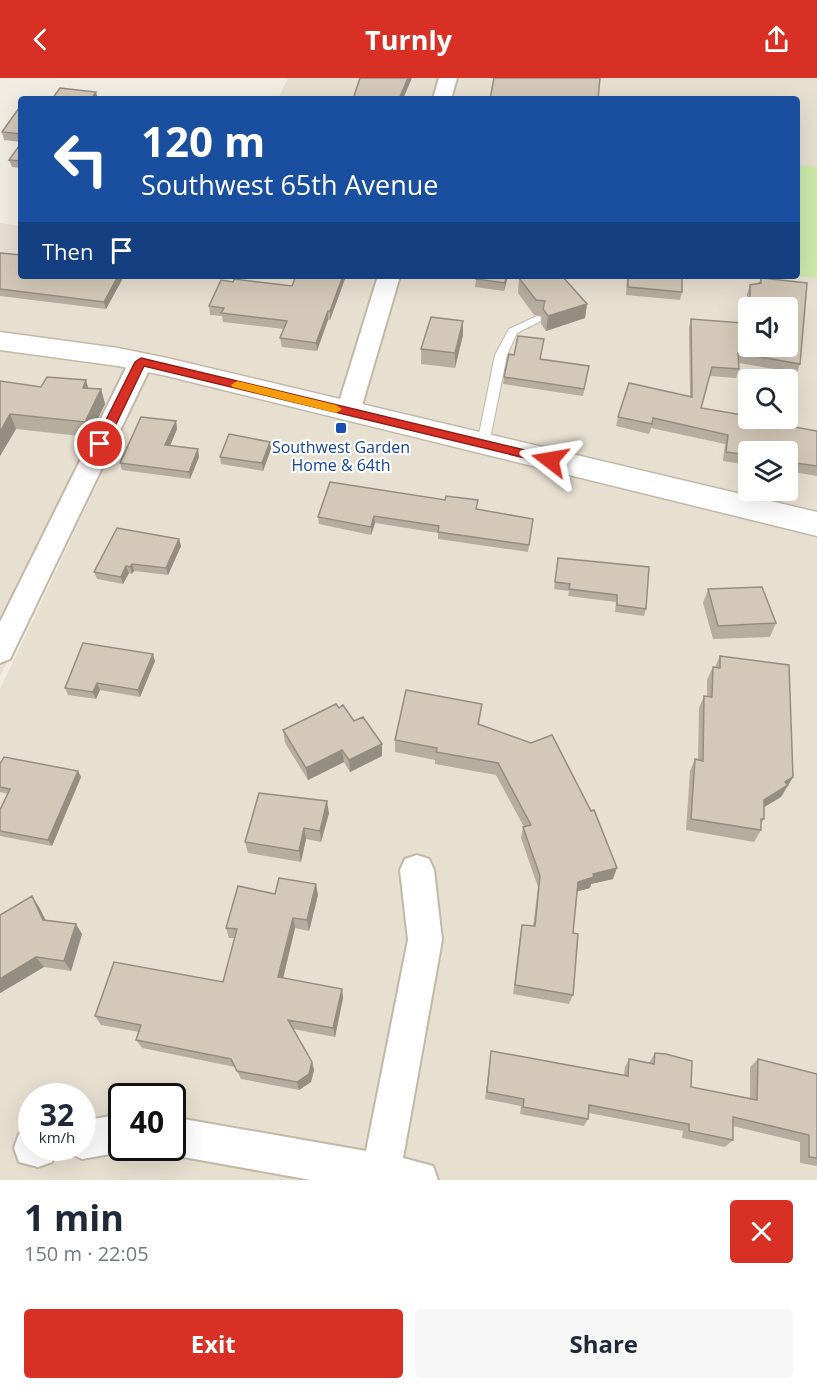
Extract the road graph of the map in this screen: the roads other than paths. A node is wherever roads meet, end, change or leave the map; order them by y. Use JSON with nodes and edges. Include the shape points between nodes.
{"nodes":[{"id":1,"x":448,"y":78,"type":"edge"},
{"id":2,"x":443,"y":96,"type":"edge"},
{"id":3,"x":388,"y":279,"type":"edge"},
{"id":4,"x":537,"y":319,"type":"dead end"},
{"id":5,"x":0,"y":341,"type":"edge"},
{"id":6,"x":141,"y":362,"type":"junction"},
{"id":7,"x":348,"y":412,"type":"junction"},
{"id":8,"x":483,"y":444,"type":"junction"},
{"id":9,"x":817,"y":524,"type":"edge"},
{"id":10,"x":0,"y":651,"type":"edge"},
{"id":11,"x":417,"y":870,"type":"dead end"},
{"id":12,"x":186,"y":1139,"type":"edge"},
{"id":13,"x":380,"y":1176,"type":"edge"},
{"id":14,"x":419,"y":1180,"type":"edge"}],
"edges":[{"from":1,"to":2,"type":"street"},
{"from":3,"to":7,"type":"street"},
{"from":4,"to":8,"type":"lane","via":[[513,331],[501,355]]},
{"from":5,"to":6,"type":"street"},
{"from":6,"to":7,"type":"street"},
{"from":6,"to":10,"type":"street"},
{"from":7,"to":8,"type":"street"},
{"from":8,"to":9,"type":"street"},
{"from":11,"to":13,"type":"street","via":[[425,940]]},
{"from":12,"to":13,"type":"street"},
{"from":13,"to":14,"type":"street"}]}
